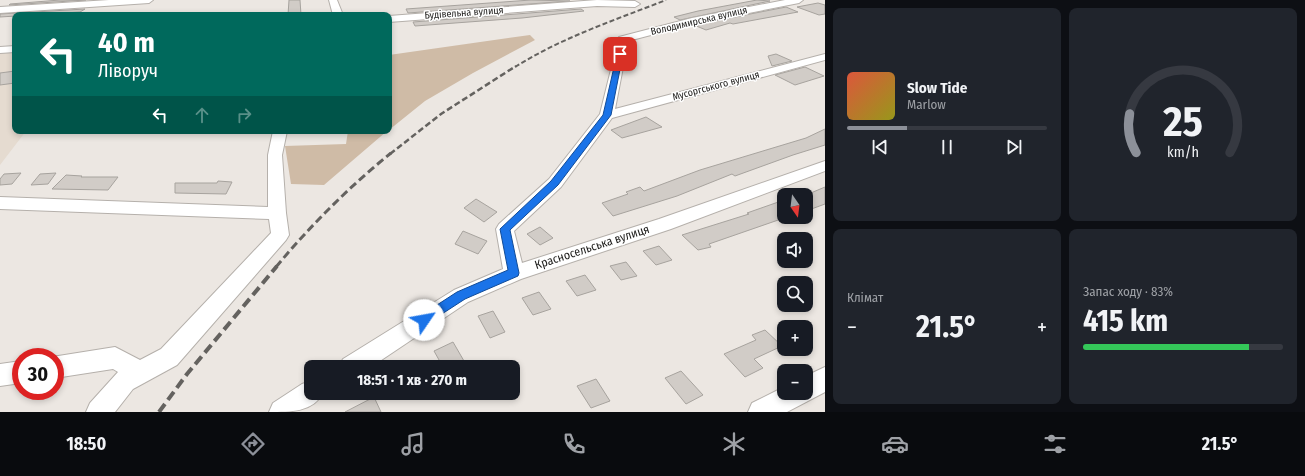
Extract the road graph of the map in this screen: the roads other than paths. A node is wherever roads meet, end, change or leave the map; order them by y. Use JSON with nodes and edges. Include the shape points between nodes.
{"nodes":[{"id":1,"x":149,"y":0,"type":"edge"},
{"id":2,"x":333,"y":0,"type":"edge"},
{"id":3,"x":799,"y":0,"type":"edge"},
{"id":4,"x":635,"y":4,"type":"dead end"},
{"id":5,"x":0,"y":10,"type":"edge"},
{"id":6,"x":337,"y":12,"type":"edge"},
{"id":7,"x":392,"y":19,"type":"edge"},
{"id":8,"x":12,"y":49,"type":"edge"},
{"id":9,"x":0,"y":50,"type":"edge"},
{"id":10,"x":825,"y":57,"type":"edge"},
{"id":11,"x":607,"y":115,"type":"junction"},
{"id":12,"x":279,"y":134,"type":"edge"},
{"id":13,"x":825,"y":166,"type":"edge"},
{"id":14,"x":0,"y":203,"type":"edge"},
{"id":15,"x":277,"y":213,"type":"junction"},
{"id":16,"x":514,"y":273,"type":"junction"},
{"id":17,"x":362,"y":360,"type":"edge"},
{"id":18,"x":64,"y":366,"type":"edge"},
{"id":19,"x":12,"y":373,"type":"edge"},
{"id":20,"x":140,"y":373,"type":"junction"},
{"id":21,"x":0,"y":375,"type":"edge"},
{"id":22,"x":825,"y":379,"type":"edge"},
{"id":23,"x":813,"y":385,"type":"edge"},
{"id":24,"x":304,"y":398,"type":"edge"},
{"id":25,"x":784,"y":400,"type":"edge"},
{"id":26,"x":99,"y":412,"type":"edge"},
{"id":27,"x":282,"y":412,"type":"edge"},
{"id":28,"x":761,"y":412,"type":"edge"}],
"edges":[{"from":1,"to":5,"type":"street"},
{"from":2,"to":6,"type":"street"},
{"from":3,"to":11,"type":"street","name":"Володимирська вулиця","via":[[692,21],[623,39]]},
{"from":4,"to":7,"type":"street","name":"Будівельна вулиця","via":[[597,3]]},
{"from":8,"to":9,"type":"street"},
{"from":10,"to":11,"type":"street","name":"Мусоргського вулиця"},
{"from":11,"to":16,"type":"street","via":[[554,183],[505,229]]},
{"from":12,"to":15,"type":"street","via":[[275,155]]},
{"from":13,"to":16,"type":"street","name":"Красносельська вулиця","via":[[666,224]]},
{"from":14,"to":15,"type":"street"},
{"from":15,"to":20,"type":"street","via":[[280,236],[169,357]]},
{"from":16,"to":17,"type":"street","name":"Красносельська вулиця","via":[[461,296]]},
{"from":18,"to":20,"type":"street","via":[[115,358]]},
{"from":19,"to":21,"type":"street"},
{"from":20,"to":26,"type":"street","via":[[125,382]]},
{"from":22,"to":23,"type":"street"},
{"from":24,"to":27,"type":"street"},
{"from":25,"to":28,"type":"street"}]}
